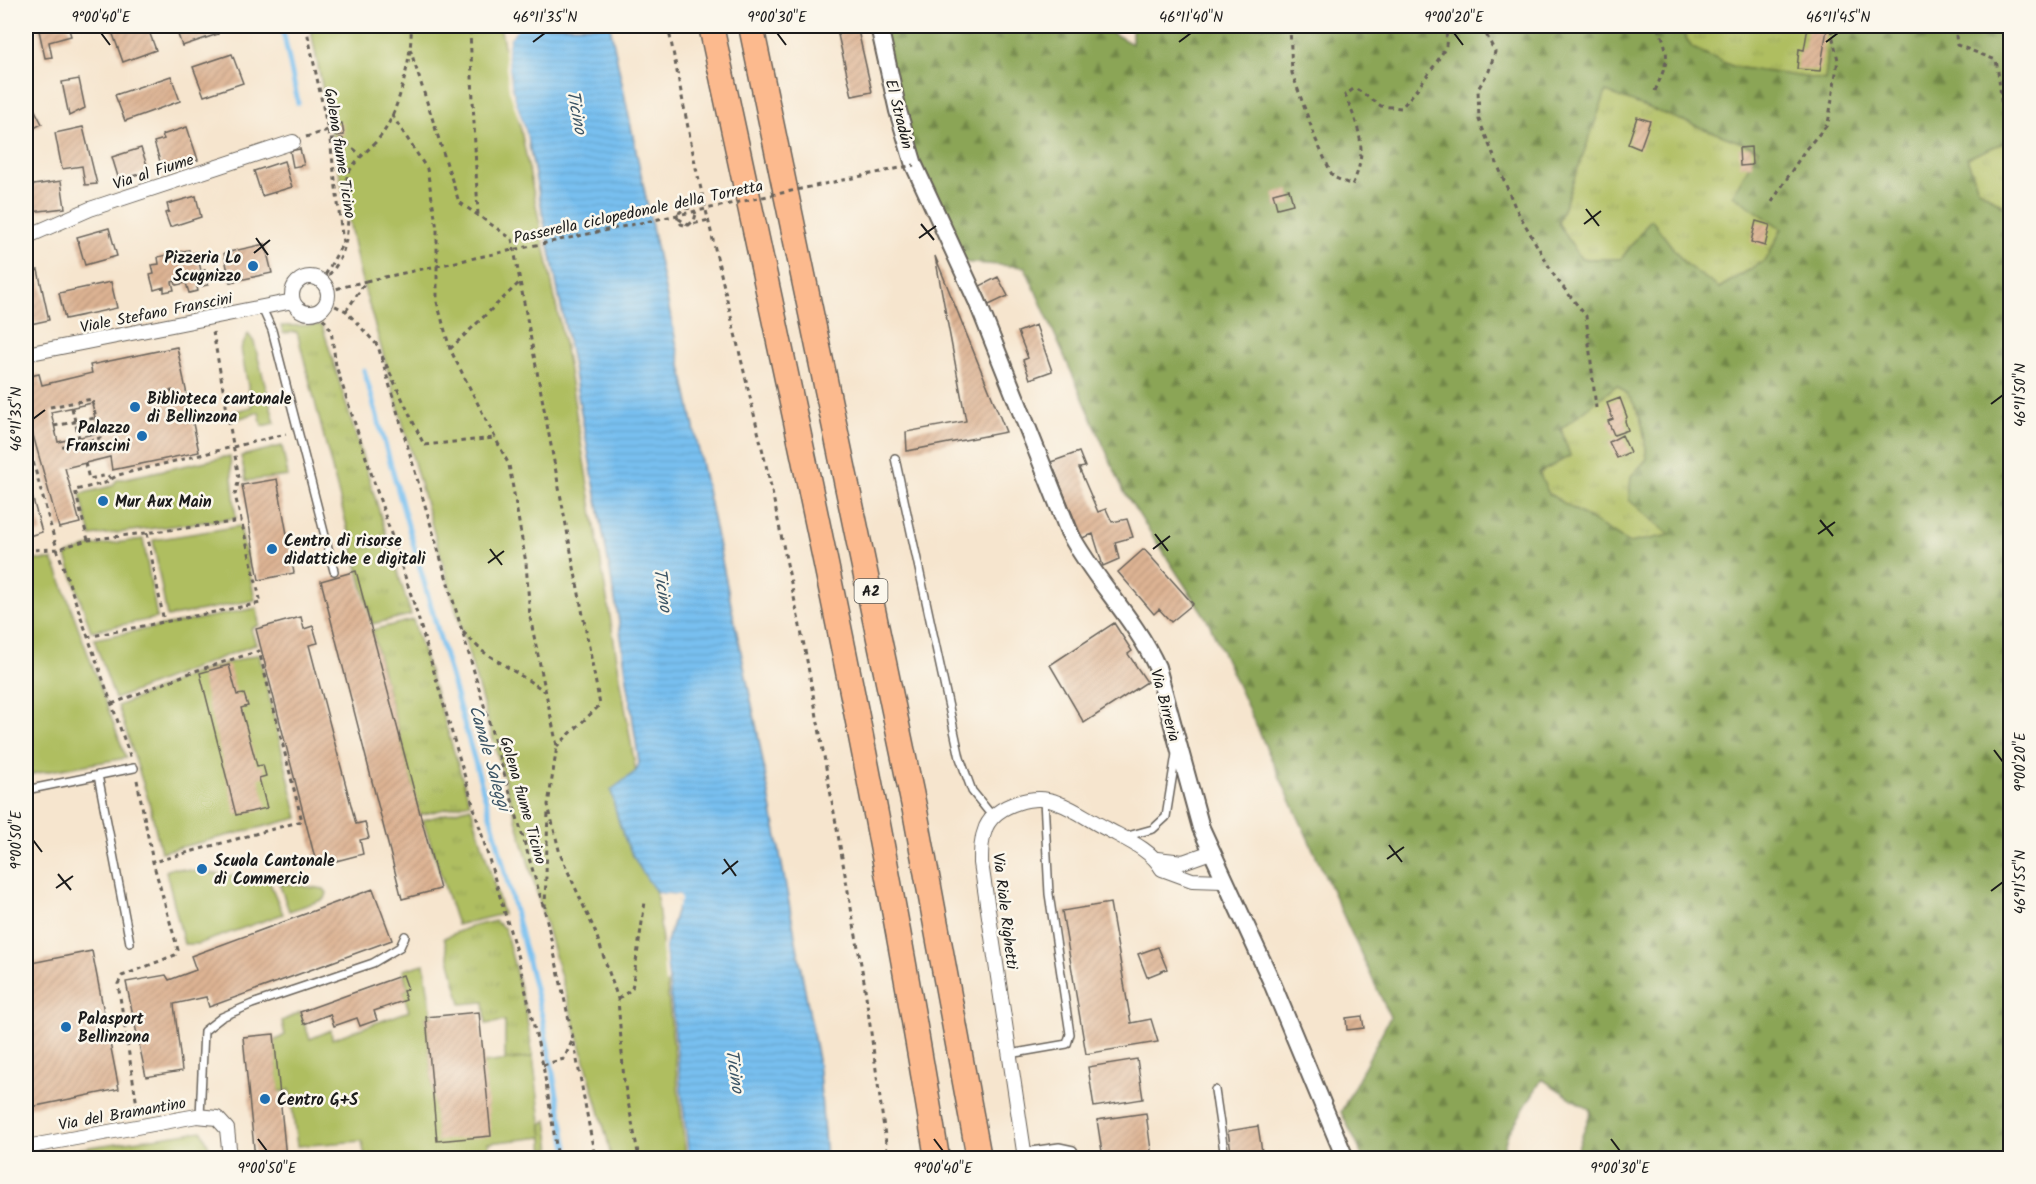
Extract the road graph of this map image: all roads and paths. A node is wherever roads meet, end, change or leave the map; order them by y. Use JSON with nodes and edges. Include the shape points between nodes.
{"nodes":[{"id":1,"x":306,"y":26,"type":"edge"},
{"id":2,"x":411,"y":26,"type":"edge"},
{"id":3,"x":668,"y":26,"type":"edge"},
{"id":4,"x":711,"y":26,"type":"edge"},
{"id":5,"x":751,"y":26,"type":"edge"},
{"id":6,"x":879,"y":26,"type":"edge"},
{"id":7,"x":1290,"y":26,"type":"edge"},
{"id":8,"x":1446,"y":26,"type":"edge"},
{"id":9,"x":1485,"y":26,"type":"edge"},
{"id":10,"x":1658,"y":26,"type":"edge"},
{"id":11,"x":1830,"y":26,"type":"edge"},
{"id":12,"x":1955,"y":26,"type":"edge"},
{"id":13,"x":470,"y":30,"type":"dead end"},
{"id":14,"x":410,"y":49,"type":"junction"},
{"id":15,"x":1655,"y":91,"type":"dead end"},
{"id":16,"x":392,"y":115,"type":"junction"},
{"id":17,"x":328,"y":130,"type":"junction"},
{"id":18,"x":330,"y":140,"type":"junction"},
{"id":19,"x":293,"y":142,"type":"joint"},
{"id":20,"x":361,"y":155,"type":"junction"},
{"id":21,"x":914,"y":165,"type":"junction"},
{"id":22,"x":2010,"y":187,"type":"edge"},
{"id":23,"x":930,"y":199,"type":"joint"},
{"id":24,"x":1772,"y":202,"type":"dead end"},
{"id":25,"x":676,"y":215,"type":"junction"},
{"id":26,"x":478,"y":216,"type":"junction"},
{"id":27,"x":709,"y":220,"type":"junction"},
{"id":28,"x":26,"y":237,"type":"edge"},
{"id":29,"x":366,"y":281,"type":"junction"},
{"id":30,"x":520,"y":282,"type":"junction"},
{"id":31,"x":324,"y":296,"type":"junction"},
{"id":32,"x":293,"y":301,"type":"junction"},
{"id":33,"x":262,"y":308,"type":"junction"},
{"id":34,"x":346,"y":311,"type":"junction"},
{"id":35,"x":210,"y":318,"type":"junction"},
{"id":36,"x":378,"y":346,"type":"junction"},
{"id":37,"x":450,"y":349,"type":"junction"},
{"id":38,"x":26,"y":354,"type":"edge"},
{"id":39,"x":161,"y":393,"type":"dead end"},
{"id":40,"x":92,"y":399,"type":"junction"},
{"id":41,"x":97,"y":399,"type":"dead end"},
{"id":42,"x":175,"y":404,"type":"dead end"},
{"id":43,"x":50,"y":406,"type":"dead end"},
{"id":44,"x":72,"y":408,"type":"dead end"},
{"id":45,"x":1596,"y":408,"type":"dead end"},
{"id":46,"x":95,"y":418,"type":"dead end"},
{"id":47,"x":75,"y":422,"type":"junction"},
{"id":48,"x":54,"y":426,"type":"dead end"},
{"id":49,"x":300,"y":431,"type":"junction"},
{"id":50,"x":32,"y":432,"type":"dead end"},
{"id":51,"x":26,"y":435,"type":"edge"},
{"id":52,"x":79,"y":438,"type":"dead end"},
{"id":53,"x":495,"y":438,"type":"junction"},
{"id":54,"x":235,"y":446,"type":"junction"},
{"id":55,"x":59,"y":447,"type":"dead end"},
{"id":56,"x":895,"y":458,"type":"dead end"},
{"id":57,"x":85,"y":464,"type":"dead end"},
{"id":58,"x":111,"y":479,"type":"junction"},
{"id":59,"x":242,"y":521,"type":"junction"},
{"id":60,"x":147,"y":533,"type":"junction"},
{"id":61,"x":88,"y":540,"type":"junction"},
{"id":62,"x":57,"y":549,"type":"junction"},
{"id":63,"x":26,"y":550,"type":"edge"},
{"id":64,"x":334,"y":571,"type":"dead end"},
{"id":65,"x":164,"y":622,"type":"junction"},
{"id":66,"x":462,"y":631,"type":"junction"},
{"id":67,"x":87,"y":637,"type":"junction"},
{"id":68,"x":546,"y":691,"type":"junction"},
{"id":69,"x":112,"y":704,"type":"junction"},
{"id":70,"x":1177,"y":745,"type":"junction"},
{"id":71,"x":557,"y":746,"type":"junction"},
{"id":72,"x":134,"y":768,"type":"junction"},
{"id":73,"x":98,"y":775,"type":"junction"},
{"id":74,"x":26,"y":790,"type":"edge"},
{"id":75,"x":1044,"y":800,"type":"junction"},
{"id":76,"x":548,"y":805,"type":"junction"},
{"id":77,"x":993,"y":817,"type":"junction"},
{"id":78,"x":1122,"y":838,"type":"junction"},
{"id":79,"x":1210,"y":852,"type":"junction"},
{"id":80,"x":1157,"y":859,"type":"junction"},
{"id":81,"x":153,"y":862,"type":"junction"},
{"id":82,"x":1224,"y":881,"type":"junction"},
{"id":83,"x":645,"y":902,"type":"dead end"},
{"id":84,"x":545,"y":912,"type":"junction"},
{"id":85,"x":405,"y":936,"type":"dead end"},
{"id":86,"x":130,"y":943,"type":"dead end"},
{"id":87,"x":618,"y":999,"type":"junction"},
{"id":88,"x":573,"y":1038,"type":"junction"},
{"id":89,"x":1009,"y":1054,"type":"junction"},
{"id":90,"x":546,"y":1064,"type":"junction"},
{"id":91,"x":1215,"y":1090,"type":"dead end"},
{"id":92,"x":200,"y":1116,"type":"junction"},
{"id":93,"x":140,"y":1126,"type":"junction"},
{"id":94,"x":26,"y":1147,"type":"edge"},
{"id":95,"x":1025,"y":1155,"type":"edge"},
{"id":96,"x":230,"y":1158,"type":"edge"},
{"id":97,"x":558,"y":1158,"type":"edge"},
{"id":98,"x":595,"y":1158,"type":"edge"},
{"id":99,"x":639,"y":1158,"type":"edge"},
{"id":100,"x":888,"y":1158,"type":"edge"},
{"id":101,"x":938,"y":1158,"type":"edge"},
{"id":102,"x":979,"y":1158,"type":"edge"},
{"id":103,"x":1077,"y":1158,"type":"edge"},
{"id":104,"x":1225,"y":1158,"type":"edge"},
{"id":105,"x":1345,"y":1158,"type":"edge"}],
"edges":[{"from":1,"to":17,"type":"path","name":"Golena fiume Ticino"},
{"from":2,"to":14,"type":"path"},
{"from":3,"to":27,"type":"path"},
{"from":4,"to":101,"type":"highway","number":"A2","via":[[840,632]]},
{"from":5,"to":102,"type":"highway","number":"A2","via":[[913,799]]},
{"from":6,"to":21,"type":"street","name":"El Stradún"},
{"from":7,"to":8,"type":"path","via":[[1293,73],[1316,140],[1333,177],[1352,185],[1361,167],[1360,138],[1345,95],[1355,88],[1381,106],[1401,108],[1446,48]]},
{"from":9,"to":45,"type":"path","via":[[1496,52],[1478,89],[1479,120],[1515,207],[1555,277],[1586,316]]},
{"from":10,"to":15,"type":"path","via":[[1668,51]]},
{"from":11,"to":24,"type":"path","via":[[1838,60],[1828,123]]},
{"from":12,"to":22,"type":"path","via":[[1957,45],[1996,60]]},
{"from":13,"to":26,"type":"path"},
{"from":14,"to":16,"type":"path"},
{"from":14,"to":26,"type":"path","via":[[459,202]]},
{"from":16,"to":20,"type":"path","via":[[382,134]]},
{"from":16,"to":37,"type":"path","via":[[427,169],[437,229],[437,302]]},
{"from":17,"to":18,"type":"path","name":"Golena fiume Ticino"},
{"from":17,"to":19,"type":"path"},
{"from":18,"to":20,"type":"path","via":[[342,139]]},
{"from":18,"to":31,"type":"path","name":"Golena fiume Ticino","via":[[343,243]]},
{"from":19,"to":28,"type":"street","name":"Via al Fiume","via":[[90,209]]},
{"from":20,"to":31,"type":"path","via":[[347,176],[346,248]]},
{"from":21,"to":23,"type":"street","name":"El Stradún"},
{"from":21,"to":25,"type":"path","name":"Passerella ciclopedonale della Torretta","bridge":true},
{"from":23,"to":70,"type":"street","name":"Via Birreria","via":[[977,301],[1069,532],[1154,660]]},
{"from":25,"to":27,"type":"path","bridge":true,"via":[[681,224],[687,226],[694,221],[696,214],[685,208],[679,219],[688,225]]},
{"from":25,"to":29,"type":"path","name":"Passerella ciclopedonale della Torretta","bridge":true},
{"from":26,"to":30,"type":"path","via":[[512,238]]},
{"from":27,"to":100,"type":"path","via":[[806,655],[864,981]]},
{"from":29,"to":31,"type":"path","name":"Passerella ciclopedonale della Torretta"},
{"from":29,"to":34,"type":"path"},
{"from":30,"to":37,"type":"path"},
{"from":30,"to":71,"type":"path","via":[[600,705]]},
{"from":31,"to":32,"type":"street","via":[[301,310]]},
{"from":31,"to":32,"type":"street","via":[[311,277],[300,280],[293,289]]},
{"from":31,"to":34,"type":"path","name":"Golena fiume Ticino"},
{"from":31,"to":90,"type":"path","via":[[336,366],[415,607]]},
{"from":32,"to":33,"type":"street","name":"Viale Stefano Franscini"},
{"from":33,"to":35,"type":"street","name":"Viale Stefano Franscini"},
{"from":33,"to":49,"type":"lane","via":[[272,330]]},
{"from":34,"to":36,"type":"path","name":"Golena fiume Ticino"},
{"from":35,"to":38,"type":"street","name":"Viale Stefano Franscini"},
{"from":35,"to":54,"type":"path"},
{"from":36,"to":53,"type":"path","via":[[424,445]]},
{"from":36,"to":66,"type":"path","name":"Golena fiume Ticino"},
{"from":37,"to":53,"type":"path"},
{"from":39,"to":42,"type":"path","via":[[172,391]]},
{"from":40,"to":41,"type":"path"},
{"from":40,"to":43,"type":"path"},
{"from":40,"to":55,"type":"path","via":[[100,438]]},
{"from":44,"to":47,"type":"path"},
{"from":46,"to":47,"type":"path"},
{"from":47,"to":48,"type":"path"},
{"from":47,"to":52,"type":"path"},
{"from":49,"to":54,"type":"path"},
{"from":49,"to":64,"type":"lane"},
{"from":50,"to":51,"type":"path"},
{"from":51,"to":62,"type":"path"},
{"from":53,"to":68,"type":"path","via":[[511,475],[526,562],[530,617]]},
{"from":54,"to":58,"type":"path"},
{"from":54,"to":59,"type":"path","via":[[240,478],[236,495]]},
{"from":56,"to":77,"type":"lane","via":[[960,758],[972,791]]},
{"from":57,"to":58,"type":"path","via":[[89,479],[108,475]]},
{"from":58,"to":61,"type":"path","via":[[75,490]]},
{"from":59,"to":60,"type":"path"},
{"from":59,"to":65,"type":"path","via":[[261,603]]},
{"from":60,"to":61,"type":"path"},
{"from":60,"to":65,"type":"path"},
{"from":61,"to":62,"type":"path"},
{"from":62,"to":63,"type":"path"},
{"from":62,"to":67,"type":"path"},
{"from":65,"to":67,"type":"path"},
{"from":66,"to":68,"type":"path","via":[[482,651]]},
{"from":66,"to":84,"type":"path","name":"Golena fiume Ticino"},
{"from":67,"to":69,"type":"path"},
{"from":68,"to":71,"type":"path"},
{"from":69,"to":72,"type":"path"},
{"from":69,"to":81,"type":"path","via":[[258,651],[302,821]]},
{"from":70,"to":78,"type":"lane","via":[[1166,817],[1153,829]]},
{"from":70,"to":79,"type":"street","name":"Via Birreria"},
{"from":71,"to":76,"type":"path"},
{"from":72,"to":73,"type":"lane"},
{"from":72,"to":81,"type":"path"},
{"from":73,"to":74,"type":"lane"},
{"from":73,"to":86,"type":"lane"},
{"from":75,"to":77,"type":"street","via":[[1020,802]]},
{"from":75,"to":78,"type":"street","via":[[1059,803]]},
{"from":75,"to":89,"type":"lane","via":[[1049,894],[1070,1040],[1061,1046]]},
{"from":76,"to":84,"type":"path"},
{"from":76,"to":87,"type":"path","via":[[560,854],[595,932]]},
{"from":77,"to":89,"type":"street","name":"Via Riale Righetti","via":[[982,837],[981,863]]},
{"from":78,"to":80,"type":"street"},
{"from":79,"to":80,"type":"street","via":[[1183,862]]},
{"from":79,"to":82,"type":"street","name":"Via Birreria"},
{"from":80,"to":82,"type":"street","via":[[1162,869],[1192,880]]},
{"from":81,"to":93,"type":"path","via":[[178,950],[175,955],[122,976],[118,984]]},
{"from":82,"to":105,"type":"street","name":"Via Birreria","via":[[1270,978]]},
{"from":83,"to":87,"type":"path","via":[[632,989]]},
{"from":84,"to":88,"type":"path","name":"Golena fiume Ticino"},
{"from":85,"to":92,"type":"lane","via":[[400,947],[373,963],[252,1004],[222,1017],[204,1031]]},
{"from":87,"to":99,"type":"path","via":[[624,1081]]},
{"from":88,"to":90,"type":"path","via":[[564,1059]]},
{"from":88,"to":98,"type":"path","name":"Golena fiume Ticino"},
{"from":89,"to":95,"type":"street","name":"Via Riale Righetti"},
{"from":90,"to":97,"type":"path"},
{"from":91,"to":104,"type":"lane"},
{"from":92,"to":93,"type":"street","name":"Via del Bramantino"},
{"from":92,"to":96,"type":"street","name":"Via del Bramantino","via":[[217,1118],[227,1129]]},
{"from":93,"to":94,"type":"street","name":"Via del Bramantino"},
{"from":95,"to":103,"type":"lane","via":[[1065,1147]]}]}
